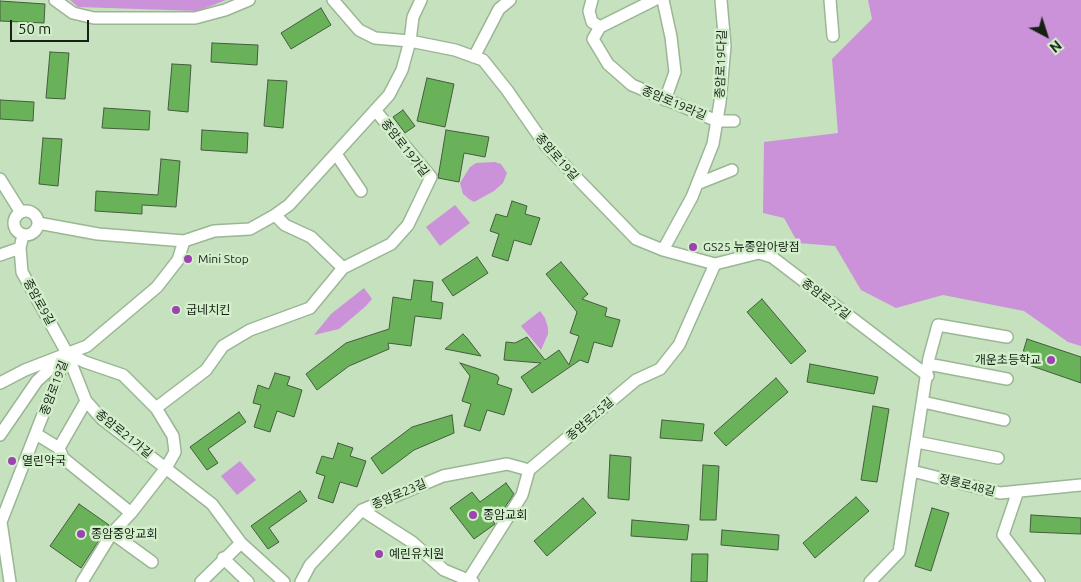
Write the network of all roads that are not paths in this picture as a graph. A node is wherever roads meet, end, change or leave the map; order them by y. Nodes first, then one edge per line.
1 (55, 0) edge
2 (249, 0) edge
3 (333, 0) edge
4 (421, 0) edge
5 (510, 0) edge
6 (592, 0) edge
7 (654, 0) edge
8 (663, 0) edge
9 (721, 0) edge
10 (830, 0) edge
11 (600, 27) junction
12 (833, 36) dead end
13 (410, 40) junction
14 (474, 57) junction
15 (665, 100) junction
16 (375, 110) junction
17 (717, 121) junction
18 (734, 121) dead end
19 (336, 154) junction
20 (732, 170) dead end
21 (0, 179) edge
22 (697, 184) junction
23 (362, 191) dead end
24 (20, 211) junction
25 (276, 216) junction
26 (38, 223) junction
27 (23, 235) junction
28 (184, 241) junction
29 (20, 248) junction
30 (662, 250) junction
31 (0, 255) edge
32 (715, 264) junction
33 (343, 268) junction
34 (1007, 337) dead end
35 (67, 353) junction
36 (928, 370) junction
37 (1007, 380) dead end
38 (0, 382) edge
39 (86, 402) junction
40 (923, 402) junction
41 (156, 408) junction
42 (1004, 420) dead end
43 (1, 429) edge
44 (36, 434) junction
45 (917, 442) junction
46 (59, 448) junction
47 (998, 458) dead end
48 (166, 468) junction
49 (529, 470) junction
50 (912, 471) junction
51 (1081, 485) edge
52 (1018, 491) junction
53 (362, 510) junction
54 (131, 513) junction
55 (112, 533) junction
56 (241, 543) junction
57 (224, 558) junction
58 (152, 562) dead end
59 (469, 581) edge
60 (10, 582) edge
61 (82, 582) edge
62 (201, 582) edge
63 (248, 582) edge
64 (284, 582) edge
65 (301, 582) edge
66 (870, 582) edge
67 (1039, 582) edge

1 - 2 street
3 - 13 street, 종암로19길
4 - 13 street
5 - 14 street
6 - 11 street
7 - 11 street
8 - 15 street
9 - 17 street, 종암로19다길
10 - 12 street
11 - 15 street, 종암로19라길
13 - 14 street, 종암로19길
13 - 16 street
14 - 30 street, 종암로19길
15 - 17 street, 종암로19라길
16 - 19 street
16 - 33 street, 종암로19가길
17 - 18 street, 종암로19라길
17 - 22 street, 종암로19다길
19 - 23 street
19 - 25 street
20 - 22 street
21 - 24 street
22 - 30 street, 종암로19다길
24 - 26 street
24 - 27 street
25 - 28 street
25 - 33 street
26 - 27 street
26 - 28 street
27 - 29 street, 종암로9길
28 - 35 street, 종암로19길
29 - 31 street
29 - 35 street, 종암로9길
30 - 32 street, 종암로19길
32 - 36 street, 종암로27길
32 - 49 street, 종암로25길
33 - 41 street, 종암로19가길
34 - 36 street
35 - 38 street
35 - 39 street, 종암로9길
35 - 41 street, 종암로21가길
35 - 43 street
35 - 44 street, 종암로19길
36 - 37 street, 종암로27길
36 - 40 street
39 - 46 street, 종암로21가길
39 - 48 street, 종암로21가길
40 - 42 street
40 - 45 street
41 - 48 street, 종암로21가길
44 - 46 street
44 - 60 street, 종암로19길
45 - 47 street
45 - 50 street
46 - 54 street
48 - 54 street, 종암로21가길
48 - 56 street
49 - 53 street, 종암로23길
49 - 59 street
50 - 52 street, 정릉로48길
50 - 66 street
51 - 52 street, 정릉로48길
52 - 67 street
53 - 59 street
53 - 65 street, 종암로23길
54 - 55 street, 종암로21가길
55 - 58 street
55 - 61 street, 종암로21가길
56 - 57 street
56 - 64 street
57 - 62 street
57 - 63 street

